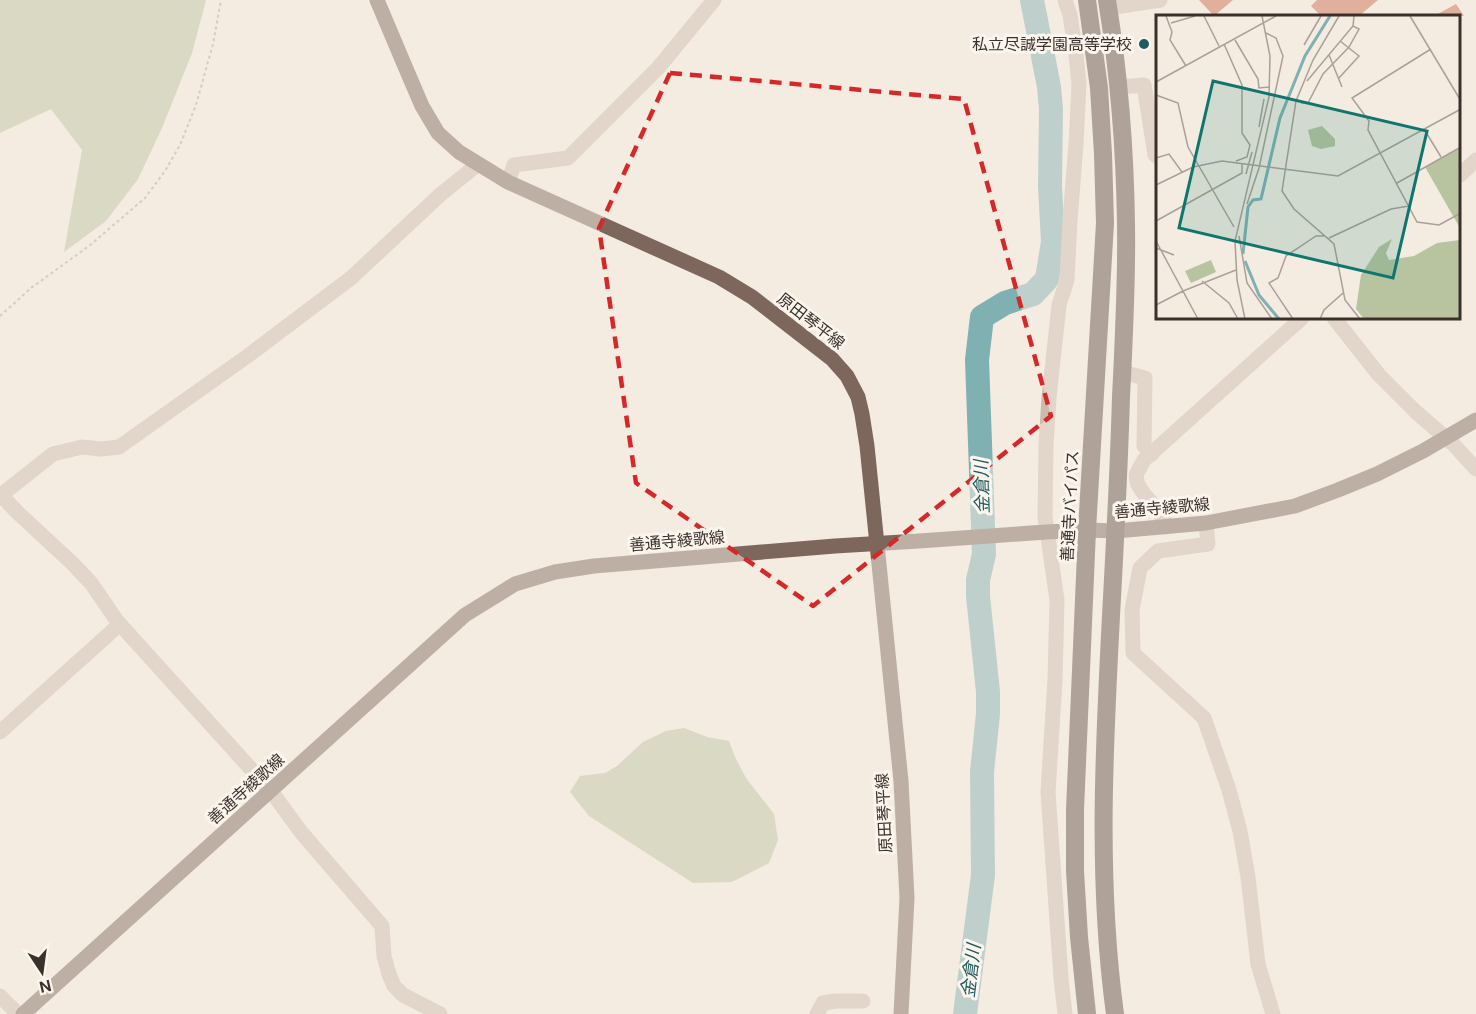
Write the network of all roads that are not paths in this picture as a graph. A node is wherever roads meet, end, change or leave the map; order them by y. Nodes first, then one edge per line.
1 (377, 0) edge
2 (714, 0) edge
3 (1065, 0) edge
4 (1087, 0) edge
5 (1160, 0) edge
6 (1108, 4) edge
7 (1119, 87) junction
8 (1156, 156) edge
9 (1476, 160) edge
10 (477, 165) junction
11 (1461, 174) edge
12 (508, 182) junction
13 (1300, 320) edge
14 (1336, 320) edge
15 (1122, 372) junction
16 (1476, 420) edge
17 (1446, 439) junction
18 (1152, 454) junction
19 (1476, 469) edge
20 (1, 495) edge
21 (1206, 523) junction
22 (1166, 527) junction
23 (1087, 530) junction
24 (1116, 531) junction
25 (1040, 532) junction
26 (877, 544) junction
27 (120, 624) junction
28 (0, 732) edge
29 (271, 791) junction
30 (0, 996) edge
31 (862, 1001) dead end
32 (18, 1014) edge
33 (23, 1014) edge
34 (440, 1014) edge
35 (817, 1014) edge
36 (901, 1014) edge
37 (1065, 1014) edge
38 (1087, 1014) edge
39 (1115, 1014) edge
40 (1272, 1014) edge

1 - 10 main road, 原田琴平線
2 - 12 street
3 - 25 street
4 - 23 highway, 善通寺バイパス
5 - 6 street
6 - 7 highway
7 - 8 street
7 - 15 highway
9 - 11 street
10 - 12 main road, 原田琴平線
10 - 20 street
12 - 26 main road, 原田琴平線
13 - 18 street
14 - 17 street
15 - 18 street
15 - 24 highway
16 - 17 main road, 善通寺綾歌線
17 - 19 street
17 - 21 main road, 善通寺綾歌線
18 - 22 street
20 - 27 street
21 - 22 main road, 善通寺綾歌線
21 - 40 street
22 - 24 main road, 善通寺綾歌線
23 - 24 main road, 善通寺綾歌線
23 - 25 main road, 善通寺綾歌線
23 - 38 highway, 善通寺バイパス
24 - 39 highway
25 - 26 main road, 善通寺綾歌線
25 - 37 street
26 - 29 main road, 善通寺綾歌線
26 - 36 main road, 原田琴平線
27 - 28 street
27 - 29 street
29 - 33 main road, 善通寺綾歌線
29 - 34 street
30 - 32 street
31 - 35 street

